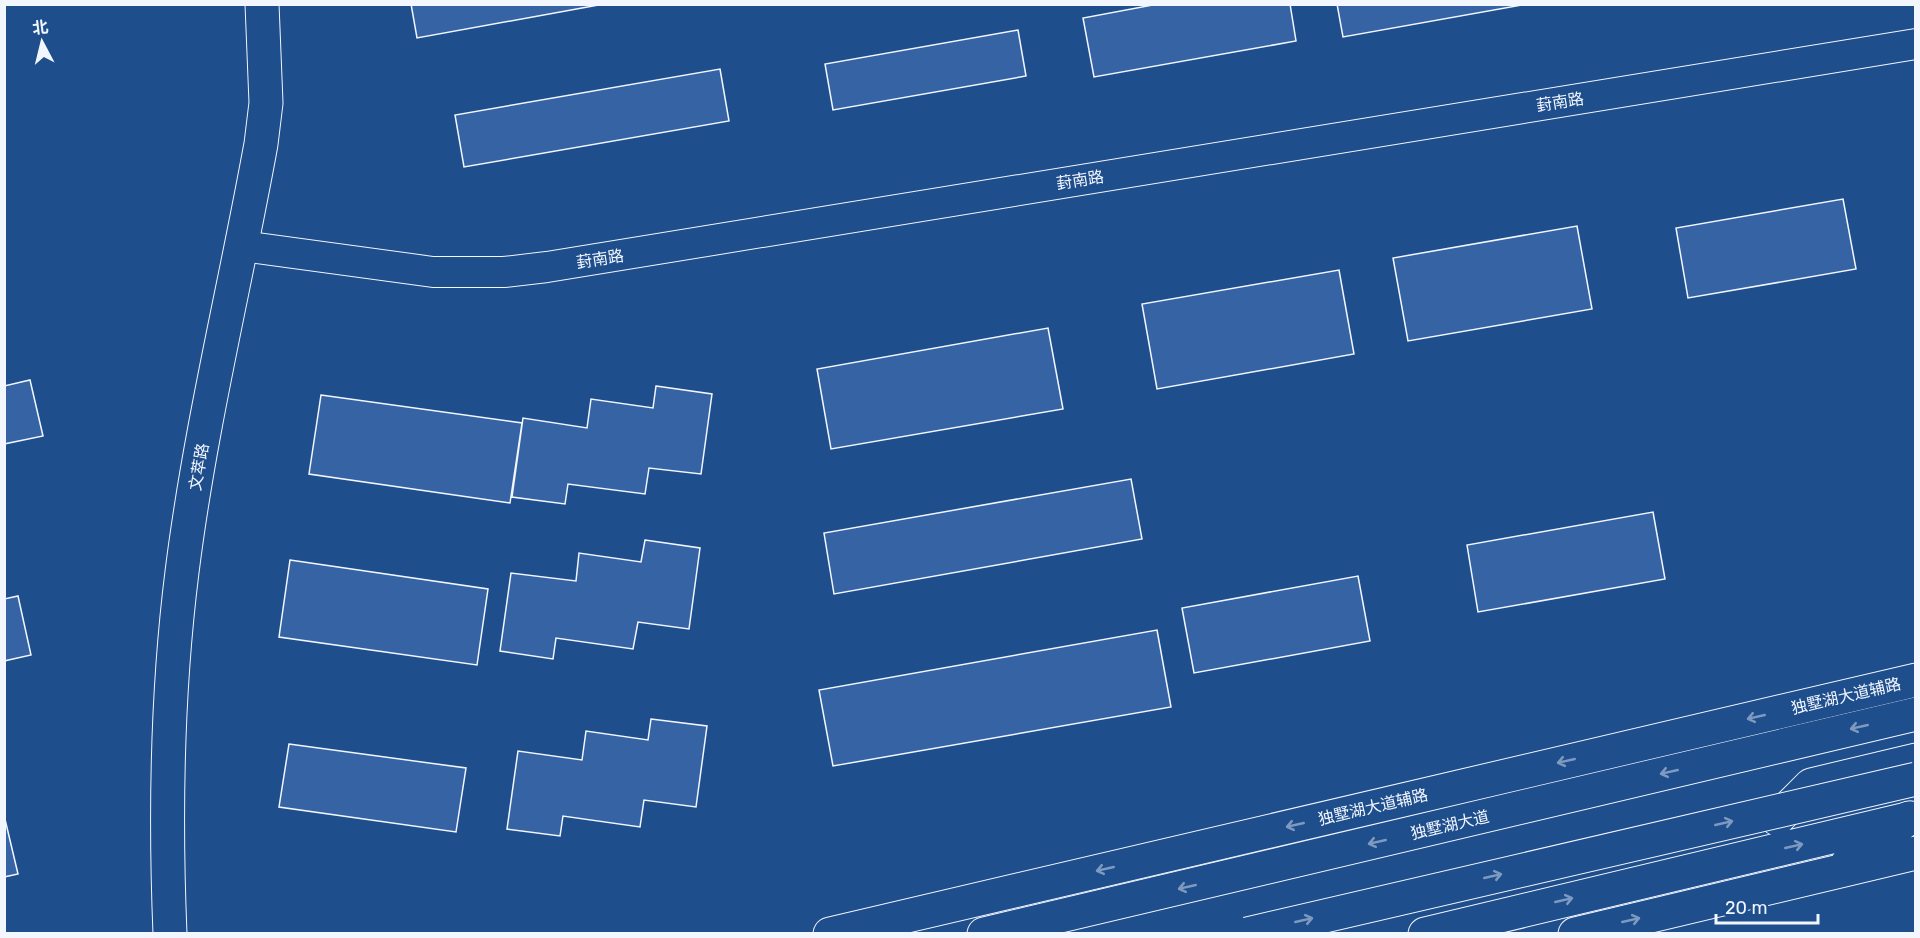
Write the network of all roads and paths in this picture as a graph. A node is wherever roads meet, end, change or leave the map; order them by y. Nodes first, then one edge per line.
1 (262, 4) edge
2 (1916, 44) edge
3 (242, 246) junction
4 (1916, 680) edge
5 (1916, 714) edge
6 (1916, 760) edge
7 (1916, 779) edge
8 (1912, 818) edge
9 (1916, 853) edge
10 (1738, 859) junction
11 (1836, 872) junction
12 (170, 933) edge
13 (830, 933) edge
14 (984, 933) edge
15 (1246, 933) edge
16 (1425, 933) edge
17 (1575, 933) edge

1 - 3 main road, 文萃路
2 - 3 street, 葑南路
3 - 12 main road, 文萃路
4 -> 13 main road, 独墅湖大道辅路
5 -> 14 main road, 独墅湖大道
6 - 10 main road
15 -> 7 main road, bridge
10 -> 8 main road
8 - 11 main road
9 - 11 main road
16 -> 10 main road
17 -> 11 main road

